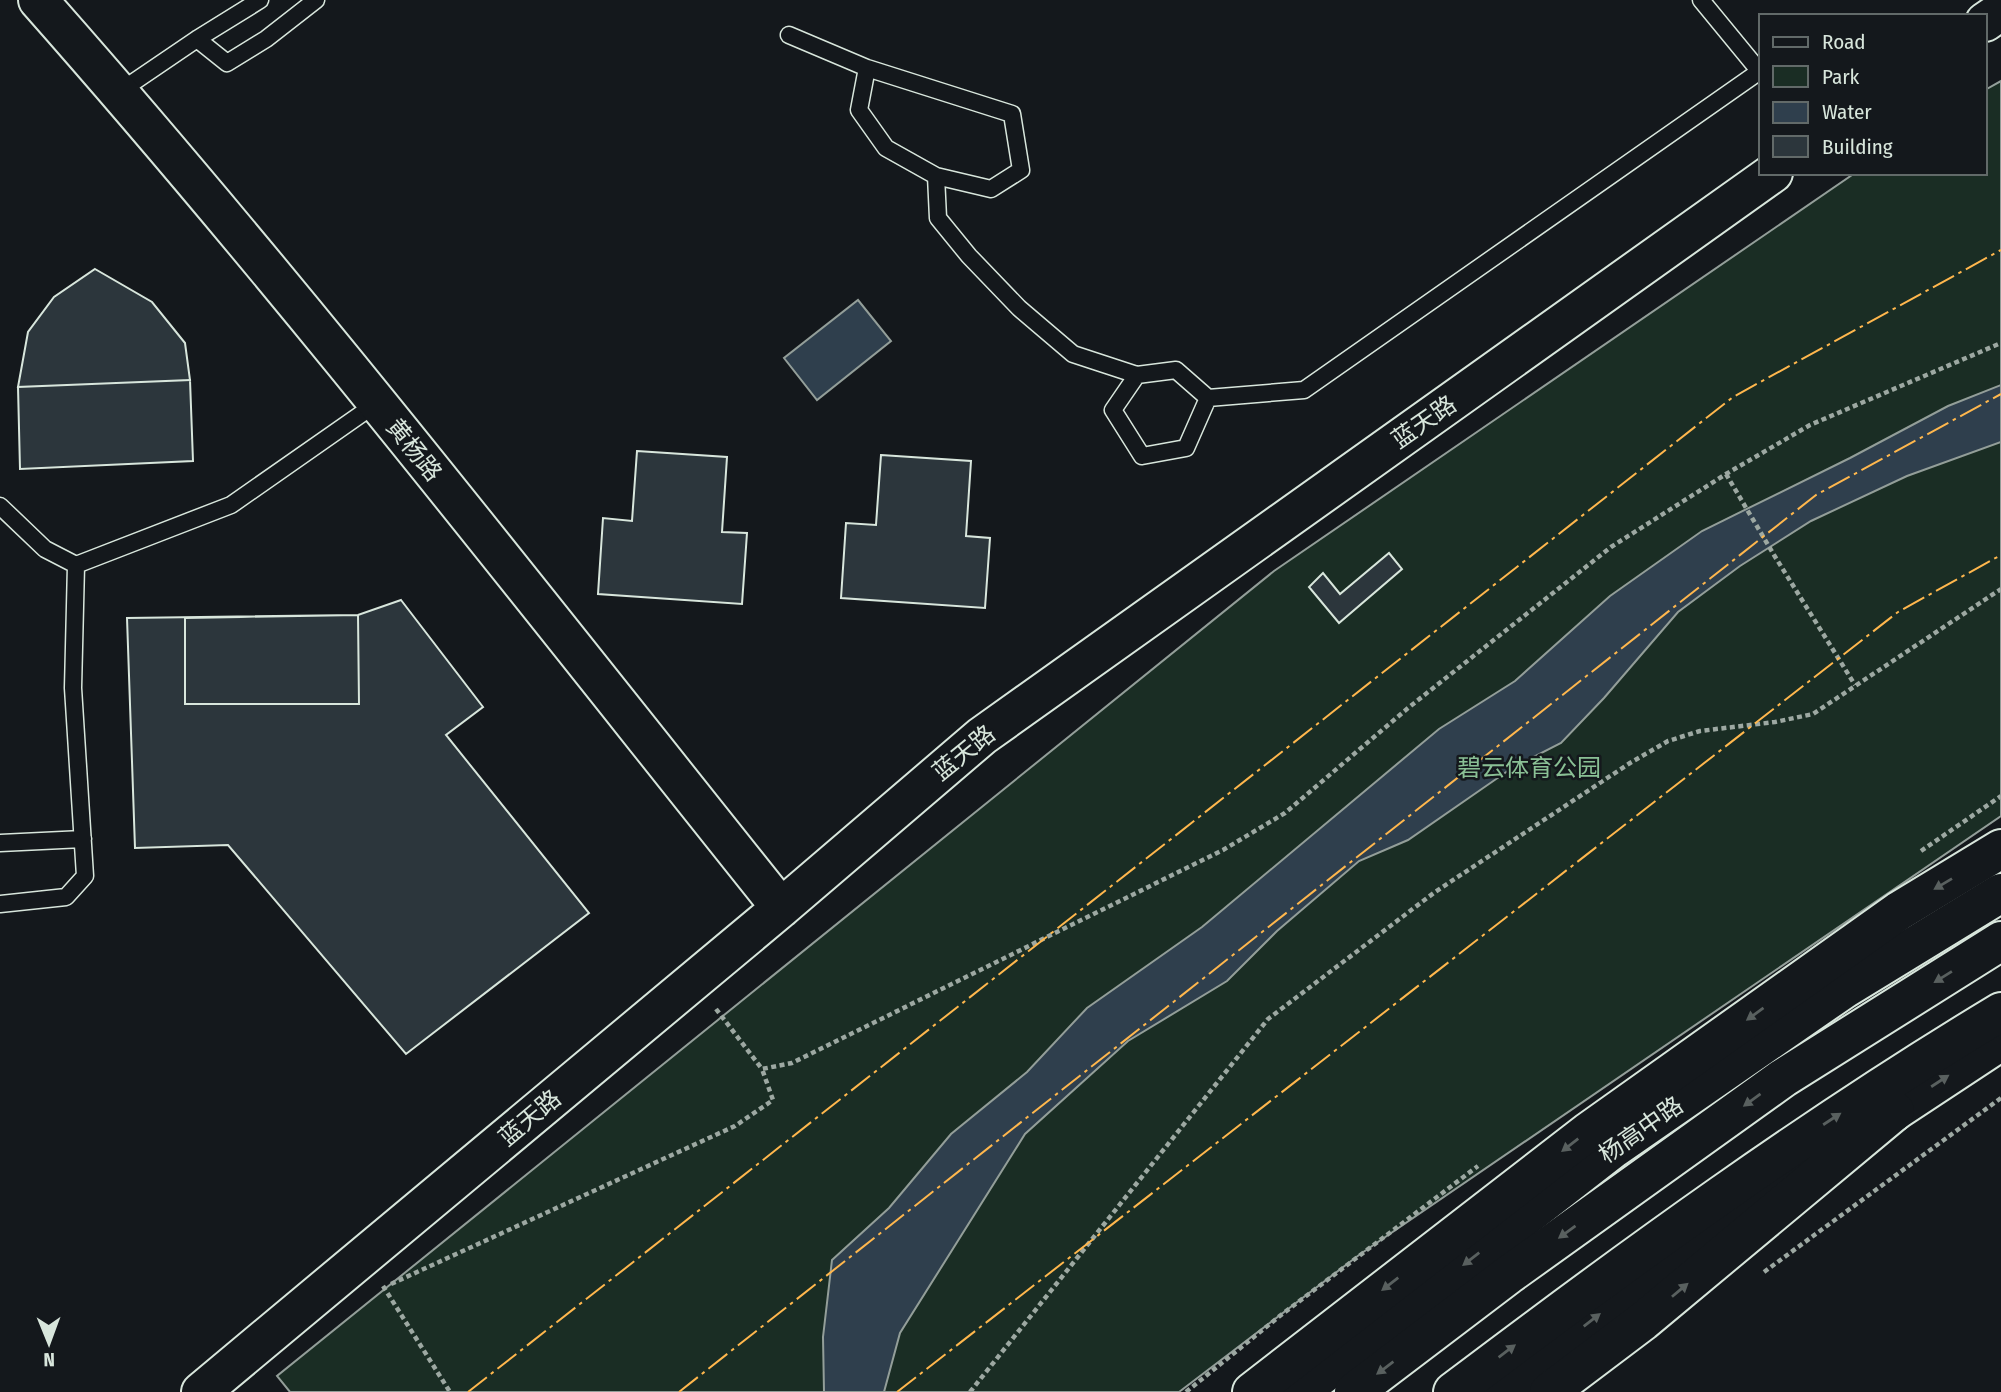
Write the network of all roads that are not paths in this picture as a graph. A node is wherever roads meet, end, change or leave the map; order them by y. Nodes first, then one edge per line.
1 (38, 0) edge
2 (260, 0) edge
3 (316, 0) edge
4 (1701, 0) edge
5 (789, 35) dead end
6 (197, 39) junction
7 (867, 68) junction
8 (1759, 71) edge
9 (1759, 73) edge
10 (119, 92) junction
11 (1770, 175) edge
12 (936, 176) junction
13 (1137, 375) junction
14 (1208, 398) junction
15 (377, 403) junction
16 (0, 506) edge
17 (76, 565) junction
18 (83, 839) junction
19 (0, 843) edge
20 (2001, 849) edge
21 (2001, 893) edge
22 (0, 904) edge
23 (781, 908) junction
24 (2001, 941) edge
25 (2001, 1012) edge
26 (2001, 1041) edge
27 (1895, 1111) junction
28 (201, 1392) edge
29 (1252, 1392) edge
30 (1300, 1392) edge
31 (1354, 1392) edge
32 (1453, 1392) edge
33 (1499, 1392) edge
34 (1549, 1392) edge

1 - 10 main road, 黄杨路
2 - 6 lane
3 - 6 lane
4 - 8 lane
5 - 7 lane
6 - 10 lane
7 - 12 lane
7 - 12 lane
9 - 14 lane
10 - 15 main road, 黄杨路
11 - 23 main road, 蓝天路
12 - 13 lane
13 - 14 lane
13 - 14 lane
15 - 17 lane
15 - 23 main road, 黄杨路
16 - 17 lane
17 - 18 lane
18 - 19 lane
18 - 22 lane
20 -> 29 main road
21 -> 30 main road, 杨高中路
23 - 28 main road, 蓝天路
24 -> 31 main road, 杨高中路
32 -> 25 main road
27 -> 26 main road
33 -> 27 main road
34 -> 27 main road

